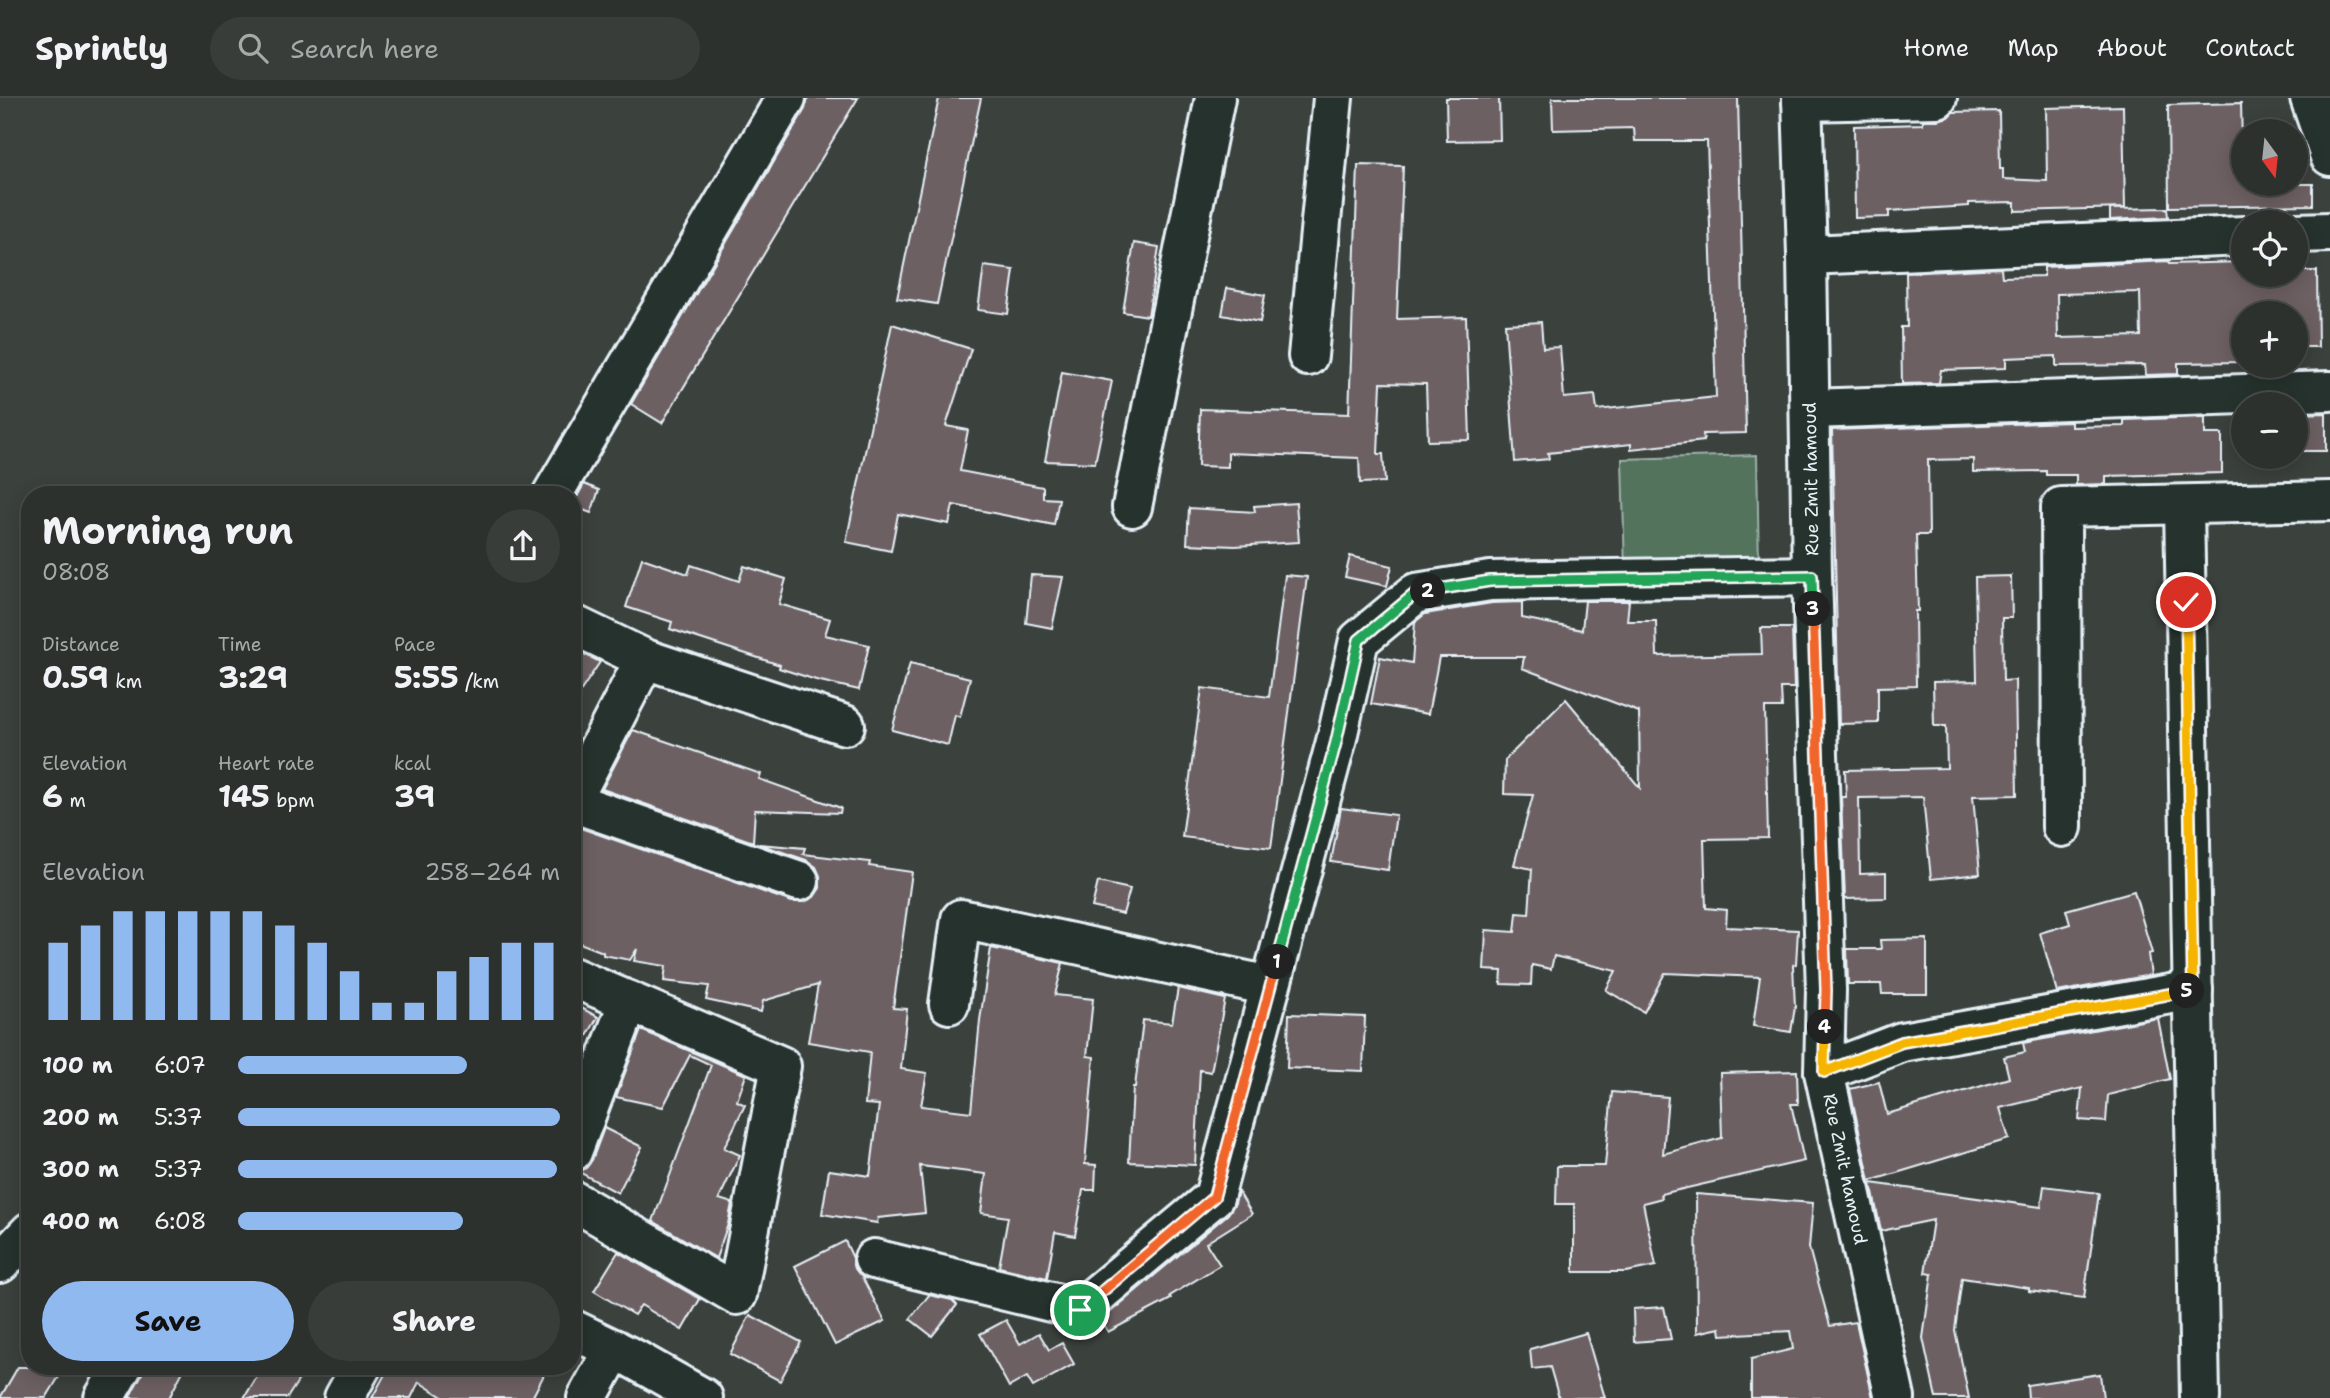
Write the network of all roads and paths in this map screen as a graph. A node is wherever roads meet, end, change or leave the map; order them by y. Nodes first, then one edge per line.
1 (786, 98) edge
2 (1215, 98) edge
3 (1332, 98) edge
4 (1937, 98) edge
5 (2310, 98) edge
6 (1802, 99) edge
7 (2330, 156) edge
8 (2330, 232) edge
9 (2308, 233) edge
10 (2231, 237) edge
11 (1807, 255) junction
12 (1308, 356) dead end
13 (2330, 391) edge
14 (1810, 410) junction
15 (557, 486) edge
16 (2330, 501) edge
17 (2185, 505) junction
18 (1132, 507) dead end
19 (1812, 576) junction
20 (581, 628) edge
21 (645, 659) junction
22 (845, 725) dead end
23 (581, 783) edge
24 (581, 804) edge
25 (2062, 827) dead end
26 (799, 881) dead end
27 (581, 981) edge
28 (1270, 986) junction
29 (2193, 990) junction
30 (629, 1002) junction
31 (949, 1004) dead end
32 (1824, 1072) junction
33 (581, 1128) edge
34 (581, 1205) edge
35 (21, 1241) edge
36 (874, 1259) dead end
37 (0, 1263) edge
38 (581, 1333) edge
39 (614, 1349) junction
40 (117, 1375) edge
41 (357, 1375) edge
42 (104, 1398) edge
43 (344, 1398) edge
44 (587, 1398) edge
45 (703, 1398) edge
46 (1895, 1398) edge
47 (2200, 1398) edge

1 - 15 street
2 - 18 street
3 - 12 street
4 - 6 street
5 - 7 street
6 - 11 street, Rue Zmit hamoud
8 - 9 street
10 - 11 street
11 - 14 street, Rue Zmit hamoud
13 - 14 street
14 - 19 street, Rue Zmit hamoud
16 - 17 street
17 - 25 street
17 - 29 street
19 - 28 street
19 - 32 street, Rue Zmit hamoud
20 - 21 street
21 - 22 street
21 - 23 street
24 - 26 street
27 - 30 street
28 - 31 street
28 - 36 street
29 - 32 street
29 - 47 street
30 - 33 street
30 - 34 street
32 - 46 street, Rue Zmit hamoud
35 - 37 street
38 - 39 street
39 - 44 street
39 - 45 street
40 - 42 street
41 - 43 street

